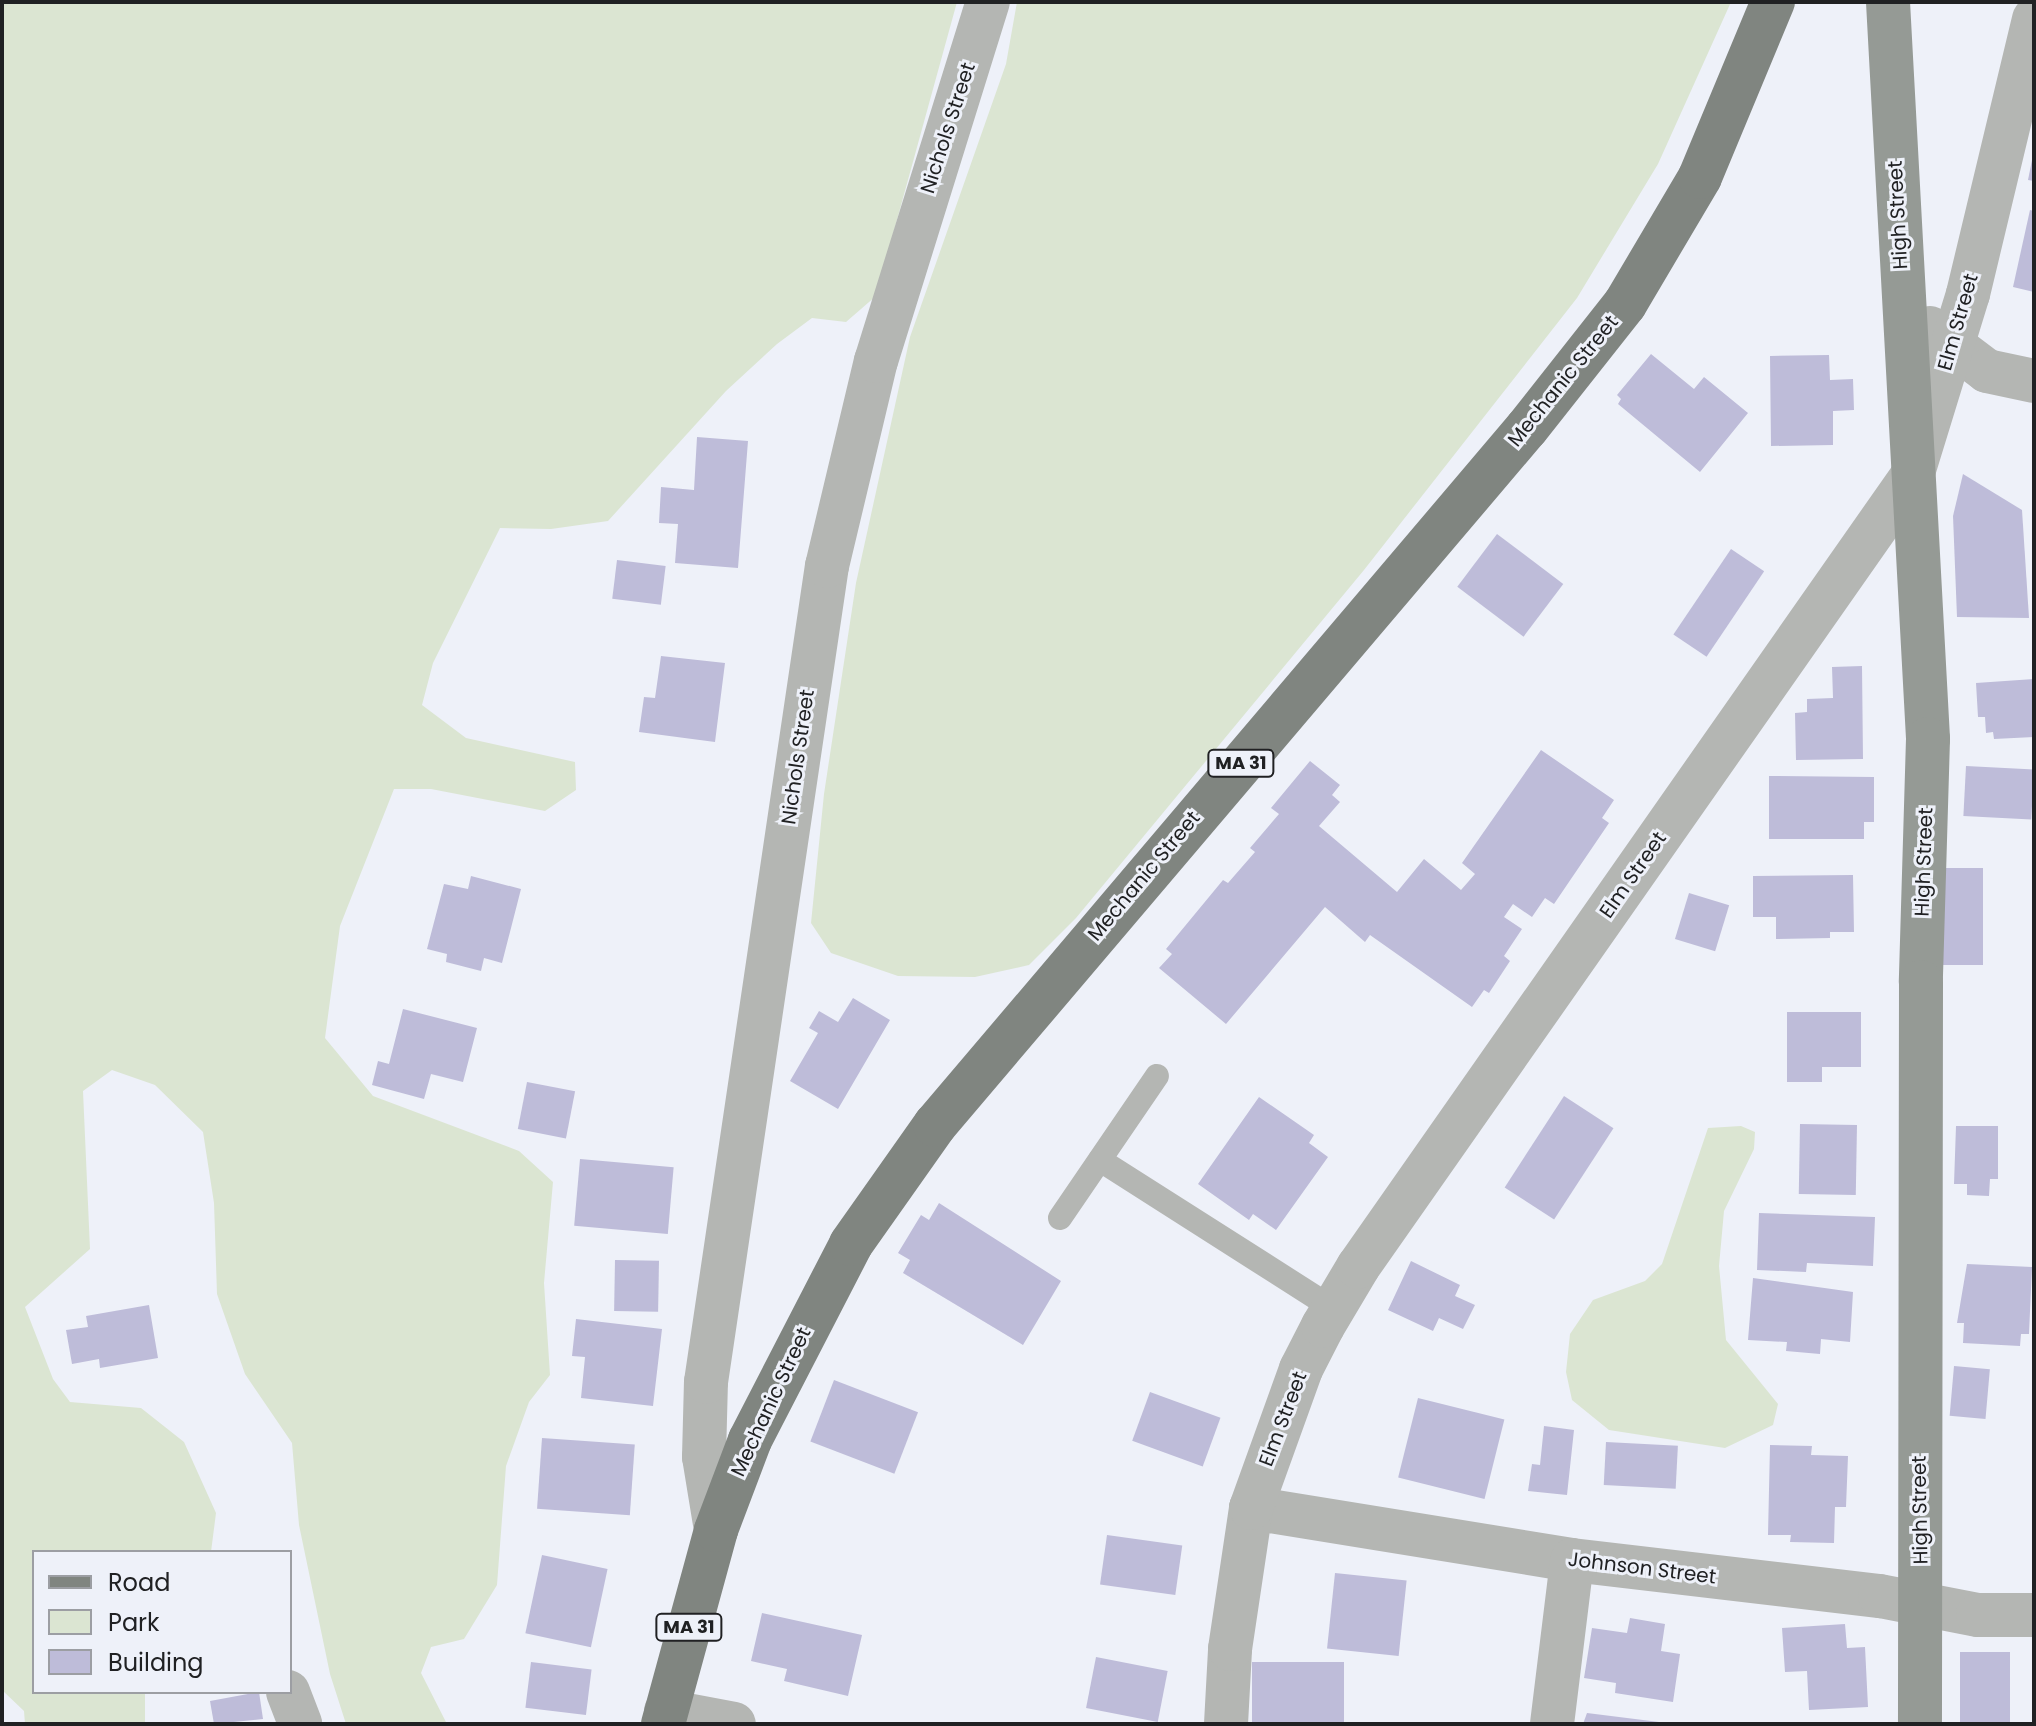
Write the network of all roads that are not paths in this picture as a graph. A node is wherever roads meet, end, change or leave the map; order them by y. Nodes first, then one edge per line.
1 (988, 2) edge
2 (1773, 2) edge
3 (1888, 2) edge
4 (2034, 19) edge
5 (1901, 283) junction
6 (1952, 348) junction
7 (2022, 378) edge
8 (1912, 476) junction
9 (1157, 1076) dead end
10 (1100, 1160) junction
11 (1060, 1218) dead end
12 (1334, 1309) junction
13 (1251, 1508) junction
14 (716, 1530) junction
15 (1572, 1560) junction
16 (1923, 1605) junction
17 (2034, 1615) edge
18 (289, 1694) edge
19 (664, 1717) edge
20 (300, 1724) edge
21 (734, 1724) edge
22 (1226, 1724) edge
23 (1552, 1724) edge
24 (1920, 1724) edge

1 - 14 street, Nichols Street
2 - 14 main road, Mechanic Street / MA 31
3 - 5 main road, High Street
4 - 6 street, Elm Street
5 - 6 street
5 - 8 main road, High Street
6 - 7 street
6 - 8 street, Elm Street
7 - 8 street
8 - 12 street, Elm Street
8 - 16 main road, High Street
9 - 10 lane
10 - 11 lane
10 - 12 lane
12 - 13 street, Elm Street
13 - 15 street, Johnson Street
13 - 22 street, Elm Street
14 - 19 main road, Mechanic Street / MA 31
15 - 16 street, Johnson Street
15 - 23 street
16 - 17 street, Johnson Street
16 - 24 main road, High Street
18 - 20 street
19 - 21 street

